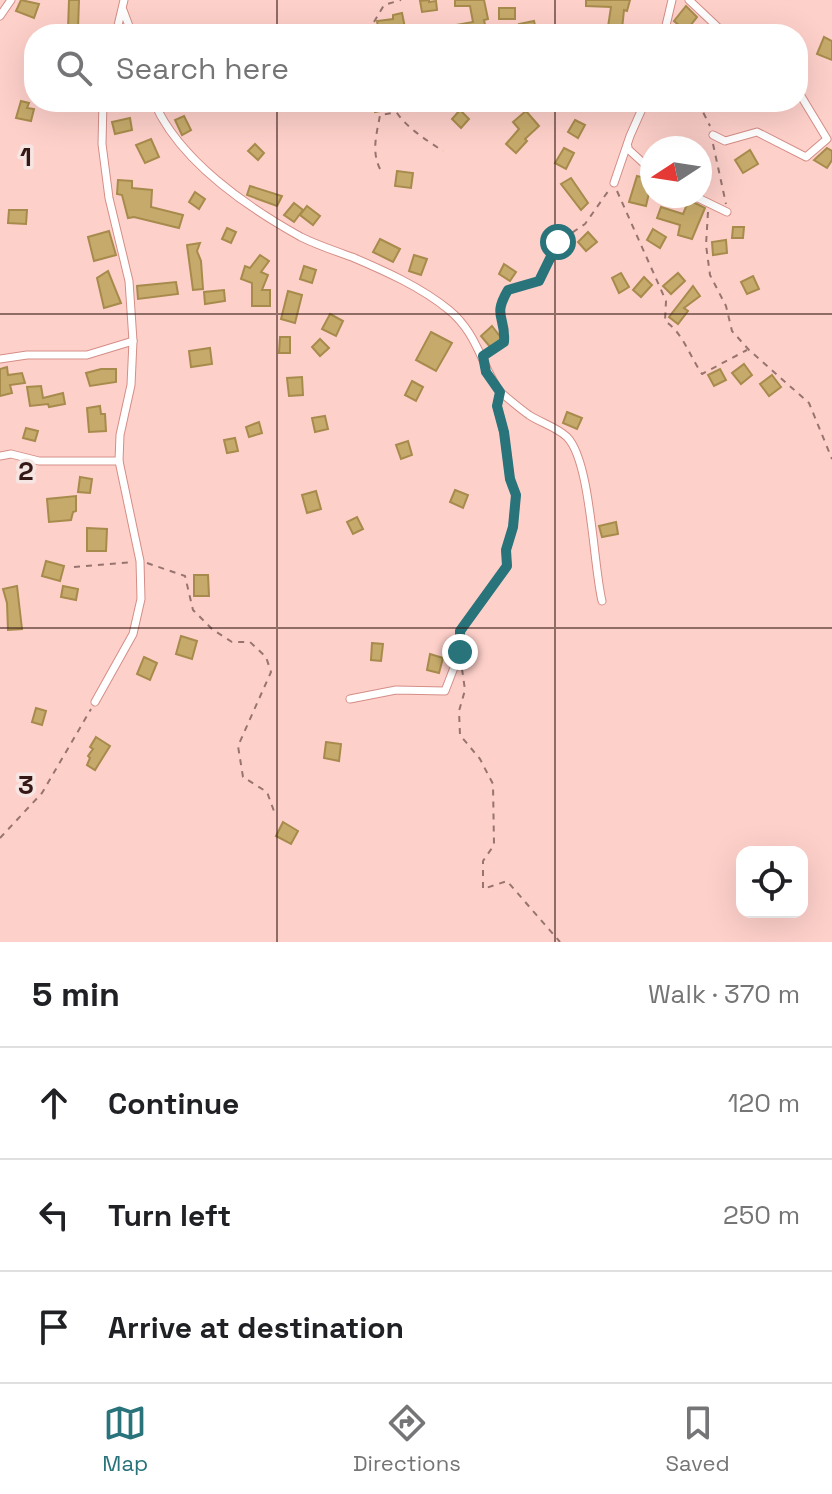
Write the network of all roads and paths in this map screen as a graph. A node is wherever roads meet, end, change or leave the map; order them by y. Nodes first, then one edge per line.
1 (11, 0) edge
2 (401, 0) edge
3 (672, 0) edge
4 (689, 0) edge
5 (123, 4) edge
6 (0, 16) edge
7 (118, 24) edge
8 (129, 24) edge
9 (374, 24) edge
10 (666, 24) edge
11 (714, 24) edge
12 (808, 108) edge
13 (103, 112) edge
14 (161, 112) edge
15 (641, 112) edge
16 (703, 112) edge
17 (394, 113) joint
18 (713, 135) junction
19 (630, 136) junction
20 (443, 151) dead end
21 (640, 160) edge
22 (380, 169) dead end
23 (614, 183) junction
24 (712, 206) edge
25 (707, 208) edge
26 (727, 212) joint
27 (133, 341) junction
28 (749, 350) junction
29 (483, 356) junction
30 (0, 359) edge
31 (500, 392) junction
32 (0, 456) edge
33 (832, 459) edge
34 (119, 461) junction
35 (140, 561) junction
36 (74, 567) dead end
37 (602, 601) dead end
38 (460, 652) junction
39 (350, 699) dead end
40 (95, 702) joint
41 (275, 814) dead end
42 (0, 838) edge
43 (560, 942) edge

1 - 6 street
2 - 9 path
3 - 10 street
4 - 11 street
5 - 7 street
5 - 8 street
12 - 18 street
13 - 27 street
14 - 29 street
15 - 19 street
16 - 18 path
17 - 20 path
17 - 22 path
18 - 26 path
19 - 21 street
19 - 23 street
23 - 28 path
23 - 29 path
24 - 26 street
25 - 28 path
27 - 30 street
27 - 34 street
28 - 33 path
29 - 31 street
31 - 37 street
31 - 38 street
32 - 34 street
34 - 35 street
35 - 36 path
35 - 40 street
35 - 41 path
38 - 39 street
38 - 43 path
40 - 42 path

